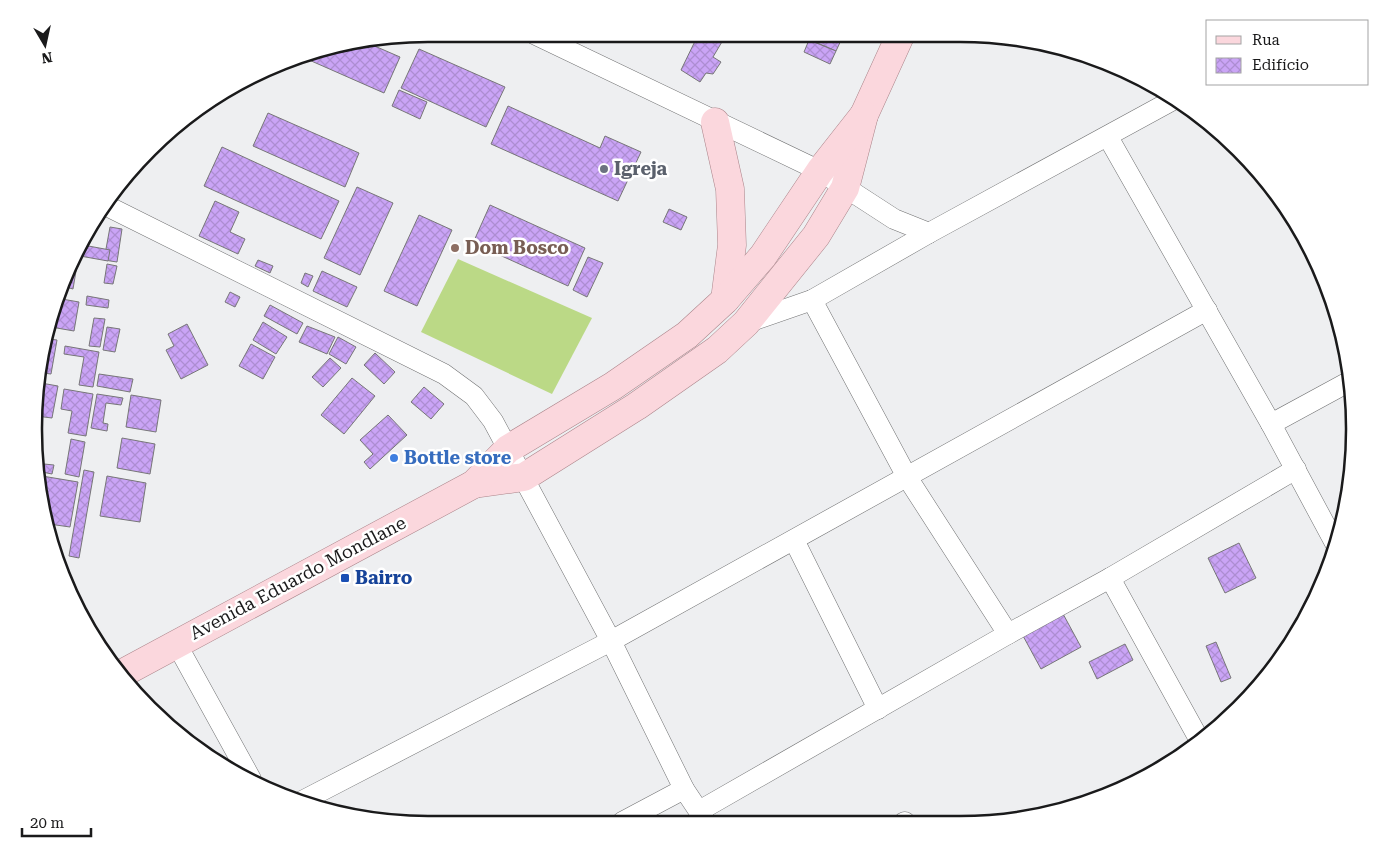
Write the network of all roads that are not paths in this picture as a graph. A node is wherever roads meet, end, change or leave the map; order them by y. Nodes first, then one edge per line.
1 (551, 42) edge
2 (897, 42) edge
3 (1167, 103) edge
4 (864, 115) junction
5 (715, 122) junction
6 (1108, 136) junction
7 (820, 171) junction
8 (845, 188) junction
9 (112, 209) edge
10 (929, 233) junction
11 (725, 300) junction
12 (812, 300) junction
13 (1207, 310) junction
14 (746, 324) junction
15 (1344, 385) edge
16 (1271, 424) junction
17 (508, 449) junction
18 (1296, 469) junction
19 (907, 476) junction
20 (524, 477) junction
21 (474, 484) junction
22 (1331, 536) edge
23 (794, 540) junction
24 (1110, 578) junction
25 (1008, 634) junction
26 (611, 641) junction
27 (176, 643) junction
28 (127, 671) edge
29 (878, 709) junction
30 (1197, 735) edge
31 (246, 769) edge
32 (684, 789) junction
33 (310, 797) edge
34 (633, 816) edge
35 (702, 816) edge
36 (705, 816) edge

1 - 5 street
2 - 4 main road, Avenida Eduardo Mondlane
3 - 6 street
4 - 7 main road, Avenida Eduardo Mondlane
4 - 8 main road, Avenida Eduardo Mondlane
5 - 7 street
5 - 11 main road
6 - 10 street
6 - 13 street
7 - 8 street
7 - 11 main road, Avenida Eduardo Mondlane
8 - 10 street
8 - 14 main road, Avenida Eduardo Mondlane
9 - 17 street
10 - 12 street
11 - 17 main road, Avenida Eduardo Mondlane
12 - 14 street
12 - 19 street
13 - 16 street
13 - 19 street
14 - 20 main road, Avenida Eduardo Mondlane
15 - 16 street
16 - 18 street
17 - 20 street
17 - 21 main road, Avenida Eduardo Mondlane
18 - 22 street
18 - 24 street
19 - 23 street
19 - 25 street
20 - 21 main road, Avenida Eduardo Mondlane
20 - 26 street
21 - 27 main road, Avenida Eduardo Mondlane
23 - 26 street
23 - 29 street
24 - 25 street
24 - 30 street
25 - 29 street
26 - 32 street
26 - 33 street
27 - 28 main road, Avenida Eduardo Mondlane
27 - 31 street
29 - 36 street
32 - 34 street
32 - 35 street

